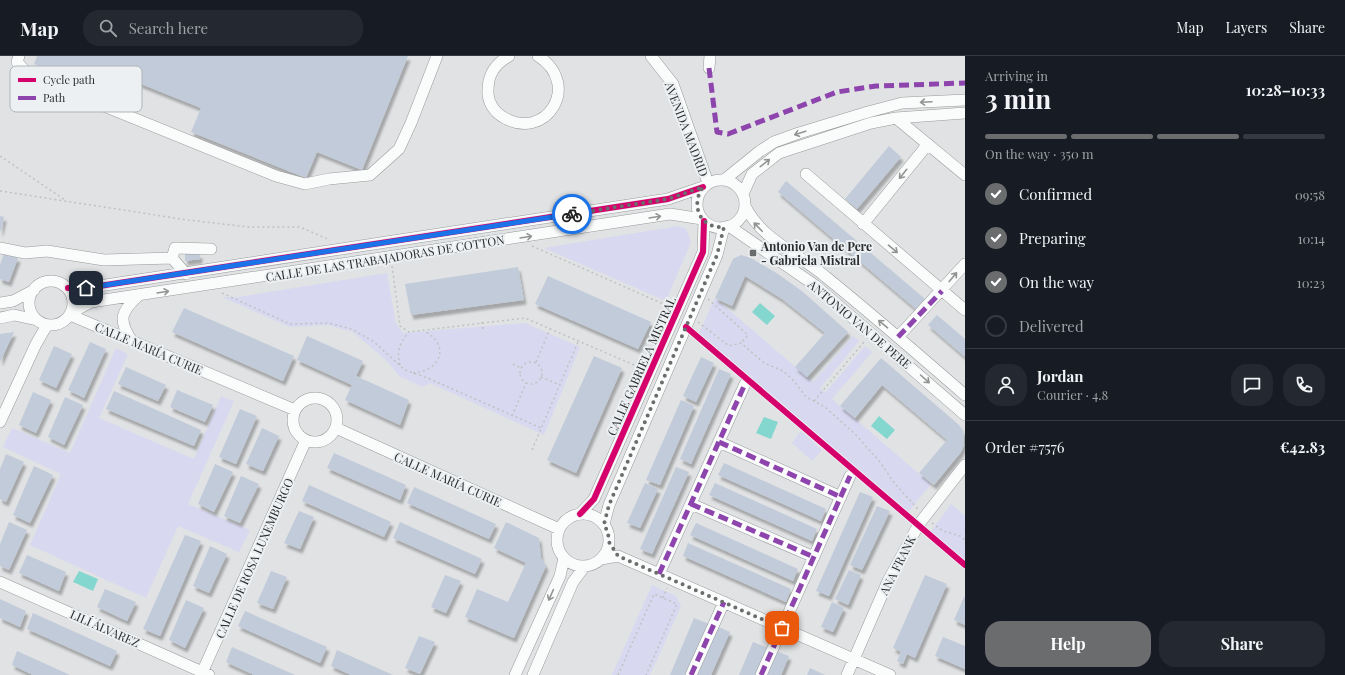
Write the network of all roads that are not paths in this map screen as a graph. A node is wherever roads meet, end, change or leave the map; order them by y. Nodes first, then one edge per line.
1 (19, 56) edge
2 (437, 56) edge
3 (509, 56) edge
4 (538, 56) edge
5 (651, 56) edge
6 (710, 56) edge
7 (21, 66) edge
8 (709, 68) dead end
9 (965, 100) edge
10 (119, 112) edge
11 (965, 113) edge
12 (896, 118) junction
13 (928, 144) junction
14 (806, 174) dead end
15 (965, 175) edge
16 (724, 180) junction
17 (706, 185) junction
18 (743, 194) junction
19 (744, 206) junction
20 (703, 220) junction
21 (863, 224) junction
22 (727, 227) junction
23 (0, 248) edge
24 (212, 249) dead end
25 (172, 258) junction
26 (965, 264) edge
27 (186, 274) junction
28 (68, 288) junction
29 (34, 290) junction
30 (942, 291) junction
31 (138, 296) junction
32 (0, 303) edge
33 (965, 310) edge
34 (70, 314) junction
35 (0, 318) edge
36 (42, 322) junction
37 (898, 337) junction
38 (131, 340) junction
39 (745, 384) dead end
40 (965, 395) edge
41 (295, 410) junction
42 (965, 415) edge
43 (0, 422) edge
44 (336, 428) junction
45 (306, 440) junction
46 (720, 442) junction
47 (965, 465) edge
48 (850, 476) dead end
49 (841, 496) junction
50 (691, 504) junction
51 (580, 514) junction
52 (604, 524) junction
53 (559, 529) junction
54 (609, 542) junction
55 (618, 556) junction
56 (814, 557) junction
57 (564, 558) junction
58 (601, 559) junction
59 (585, 566) junction
60 (659, 574) junction
61 (0, 582) edge
62 (724, 602) junction
63 (782, 628) junction
64 (854, 659) junction
65 (204, 674) edge
66 (515, 675) edge
67 (533, 675) edge
68 (691, 675) edge
69 (761, 675) edge
70 (847, 675) edge
71 (890, 675) edge

1 - 7 street
2 - 10 street
3 - 4 street
5 - 17 street, AVENIDA MADRID
6 - 8 street
9 -> 16 street
11 - 12 street
12 - 13 street
18 -> 12 street
13 - 15 street
13 -> 21 street
14 - 21 street
16 - 17 street
16 - 18 street
17 - 20 street
17 - 27 street, CALLE DE LAS TRABAJADORAS DE COTTON
18 - 19 street
19 - 22 street
37 -> 19 street, ANTONIO VAN DE PERE
20 - 22 street
31 -> 20 street, CALLE DE LAS TRABAJADORAS DE COTTON
20 - 51 street, CALLE GABRIELA MISTRAL
21 -> 30 street
22 -> 42 street, ANTONIO VAN DE PERE
22 - 52 street, CALLE GABRIELA MISTRAL
23 - 25 street
24 - 25 street
25 - 27 street
30 -> 26 street
27 - 28 street, CALLE DE LAS TRABAJADORAS DE COTTON
28 - 29 street
28 - 34 street
29 - 32 street
29 - 36 street
30 - 33 street
30 - 37 street
31 - 34 street, CALLE DE LAS TRABAJADORAS DE COTTON
31 - 38 street
34 - 36 street
34 - 38 street, CALLE MARÍA CURIE
35 - 36 street
36 - 43 street
37 - 40 street, ANTONIO VAN DE PERE
38 - 41 street, CALLE MARÍA CURIE
39 - 46 street
41 - 44 street
41 - 45 street
44 - 45 street
44 - 53 street, CALLE MARÍA CURIE
45 - 65 street, CALLE DE ROSA LUXEMBURGO
46 - 49 street
46 - 50 street
47 - 64 street, ANA FRANK
48 - 49 street
49 - 56 street
50 - 56 street
50 - 60 street
51 - 52 street
51 - 53 street
52 - 54 street
53 - 57 street
54 - 55 street
54 - 58 street
55 - 58 street
55 - 60 street
56 - 63 street
57 - 59 street
57 -> 66 street
58 - 59 street
59 - 67 street
60 - 62 street
61 - 65 street, LILÍ ÁLVAREZ
62 - 63 street
62 - 68 street
63 - 64 street
63 - 69 street
64 - 70 street, ANA FRANK
64 - 71 street

